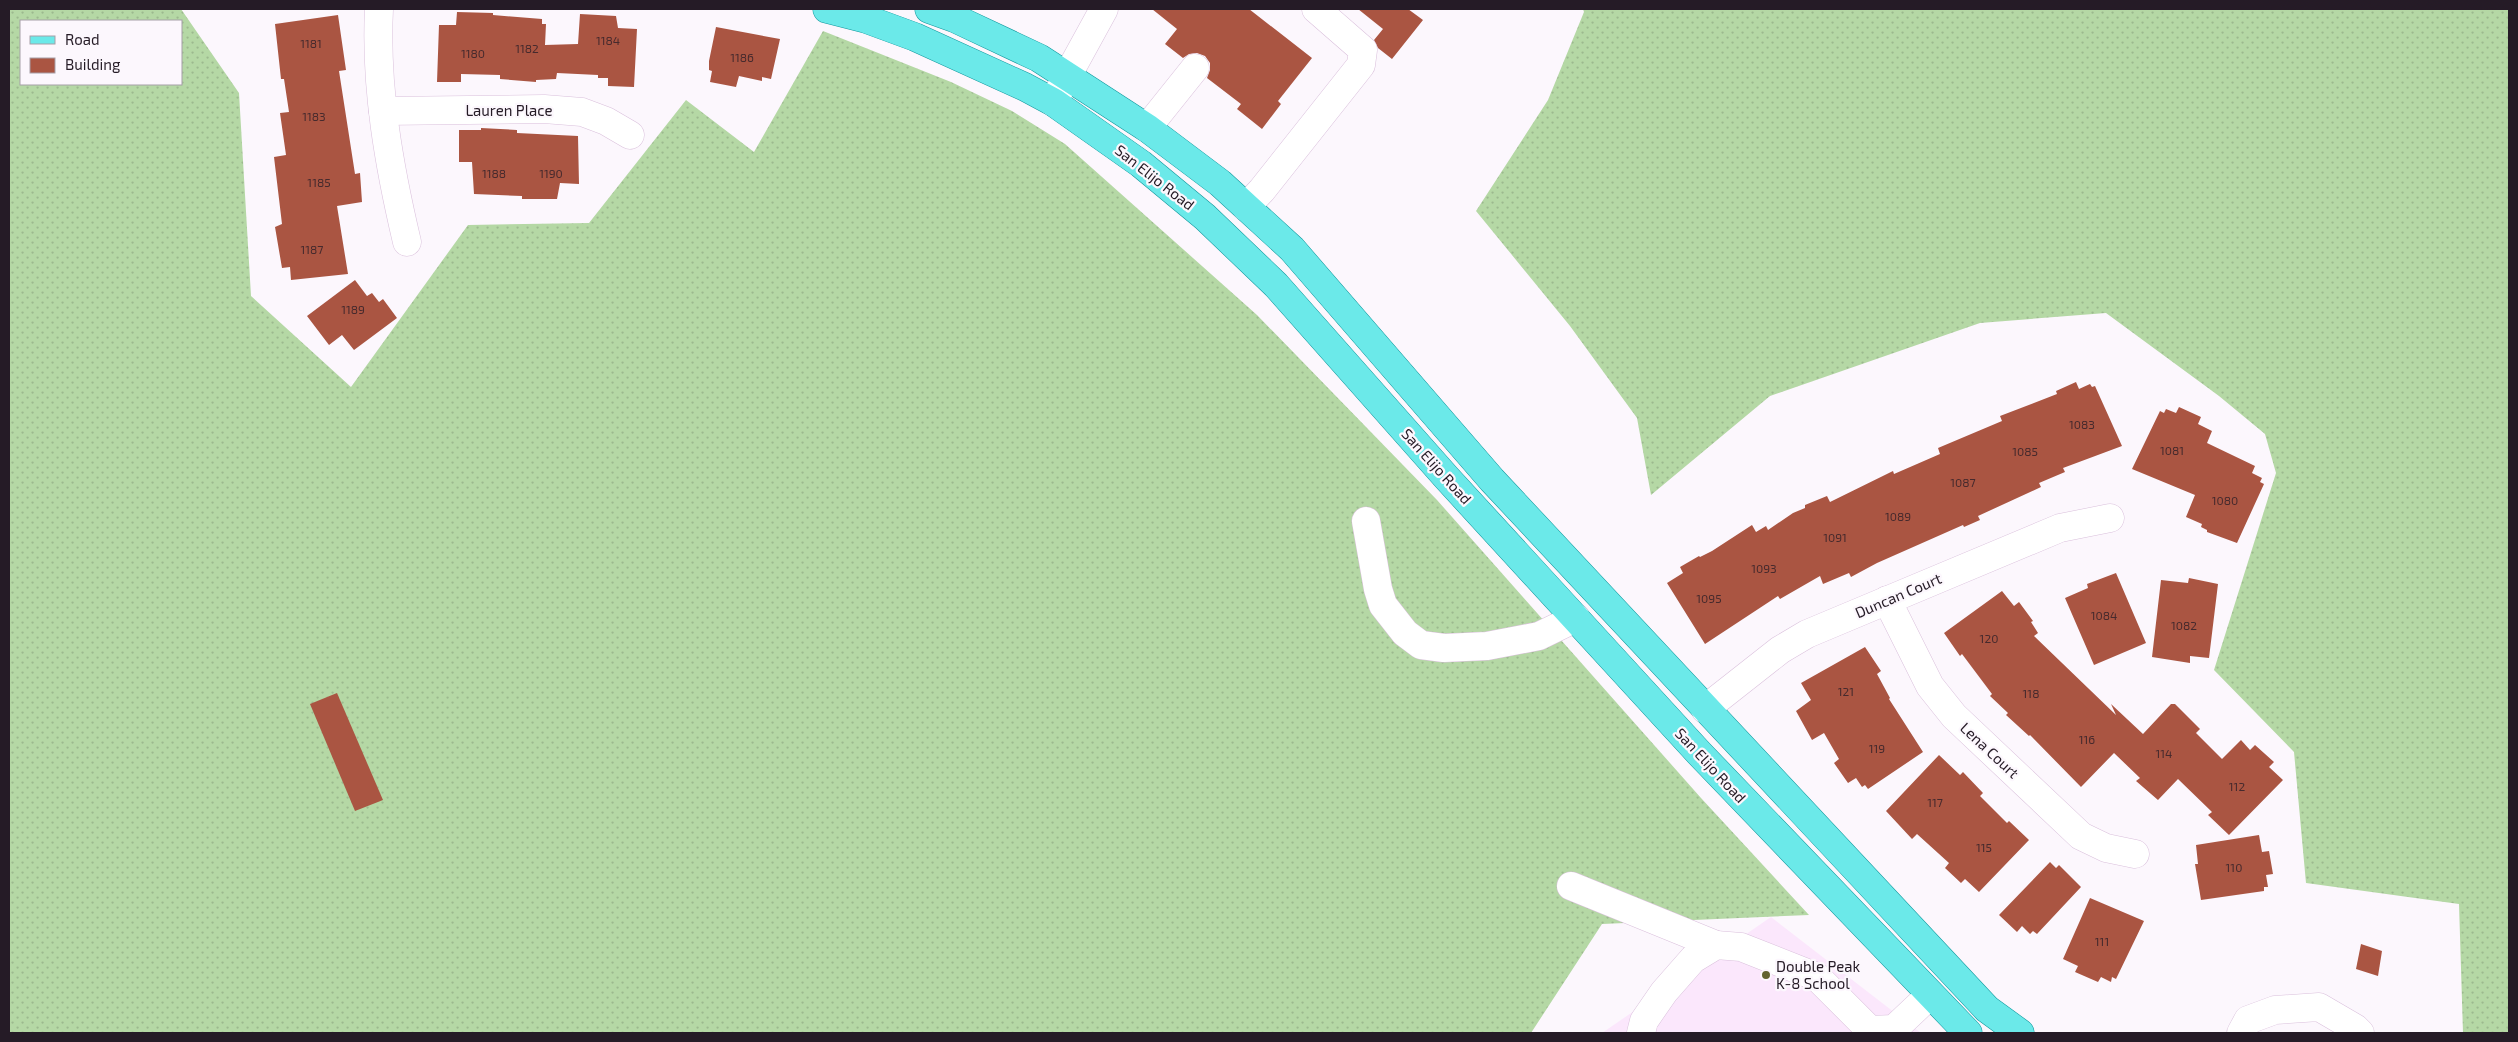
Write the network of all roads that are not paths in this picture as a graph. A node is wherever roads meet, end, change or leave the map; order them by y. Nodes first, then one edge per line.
1 (379, 9) edge
2 (827, 9) edge
3 (929, 9) edge
4 (1104, 9) edge
5 (1316, 9) edge
6 (1195, 68) dead end
7 (1068, 75) junction
8 (1053, 102) junction
9 (383, 111) junction
10 (1147, 128) junction
11 (630, 135) dead end
12 (1140, 164) junction
13 (1246, 207) junction
14 (407, 242) dead end
15 (2110, 518) dead end
16 (1374, 534) dead end
17 (1886, 600) junction
18 (1576, 618) junction
19 (1705, 709) junction
20 (2136, 854) dead end
21 (1571, 886) dead end
22 (1716, 945) junction
23 (1930, 996) junction
24 (1641, 1033) edge
25 (1968, 1033) edge
26 (2020, 1033) edge
27 (2241, 1033) edge
28 (2360, 1033) edge

1 - 9 street
2 - 8 main road, San Elijo Road
3 - 7 main road, San Elijo Road
4 - 7 street
5 - 13 street
6 - 10 street
7 - 8 street
7 - 10 main road, San Elijo Road
8 - 12 main road, San Elijo Road
9 - 11 street, Lauren Place
9 - 14 street
10 - 13 main road, San Elijo Road
12 - 13 main road
12 - 18 main road, San Elijo Road
13 - 19 main road, San Elijo Road
15 - 17 street, Duncan Court
16 - 18 street
17 - 19 street, Duncan Court
17 - 20 street, Lena Court
18 - 23 main road, San Elijo Road
19 - 26 main road, San Elijo Road
21 - 22 street
22 - 23 street
22 - 24 street
23 - 25 main road, San Elijo Road
27 - 28 street

